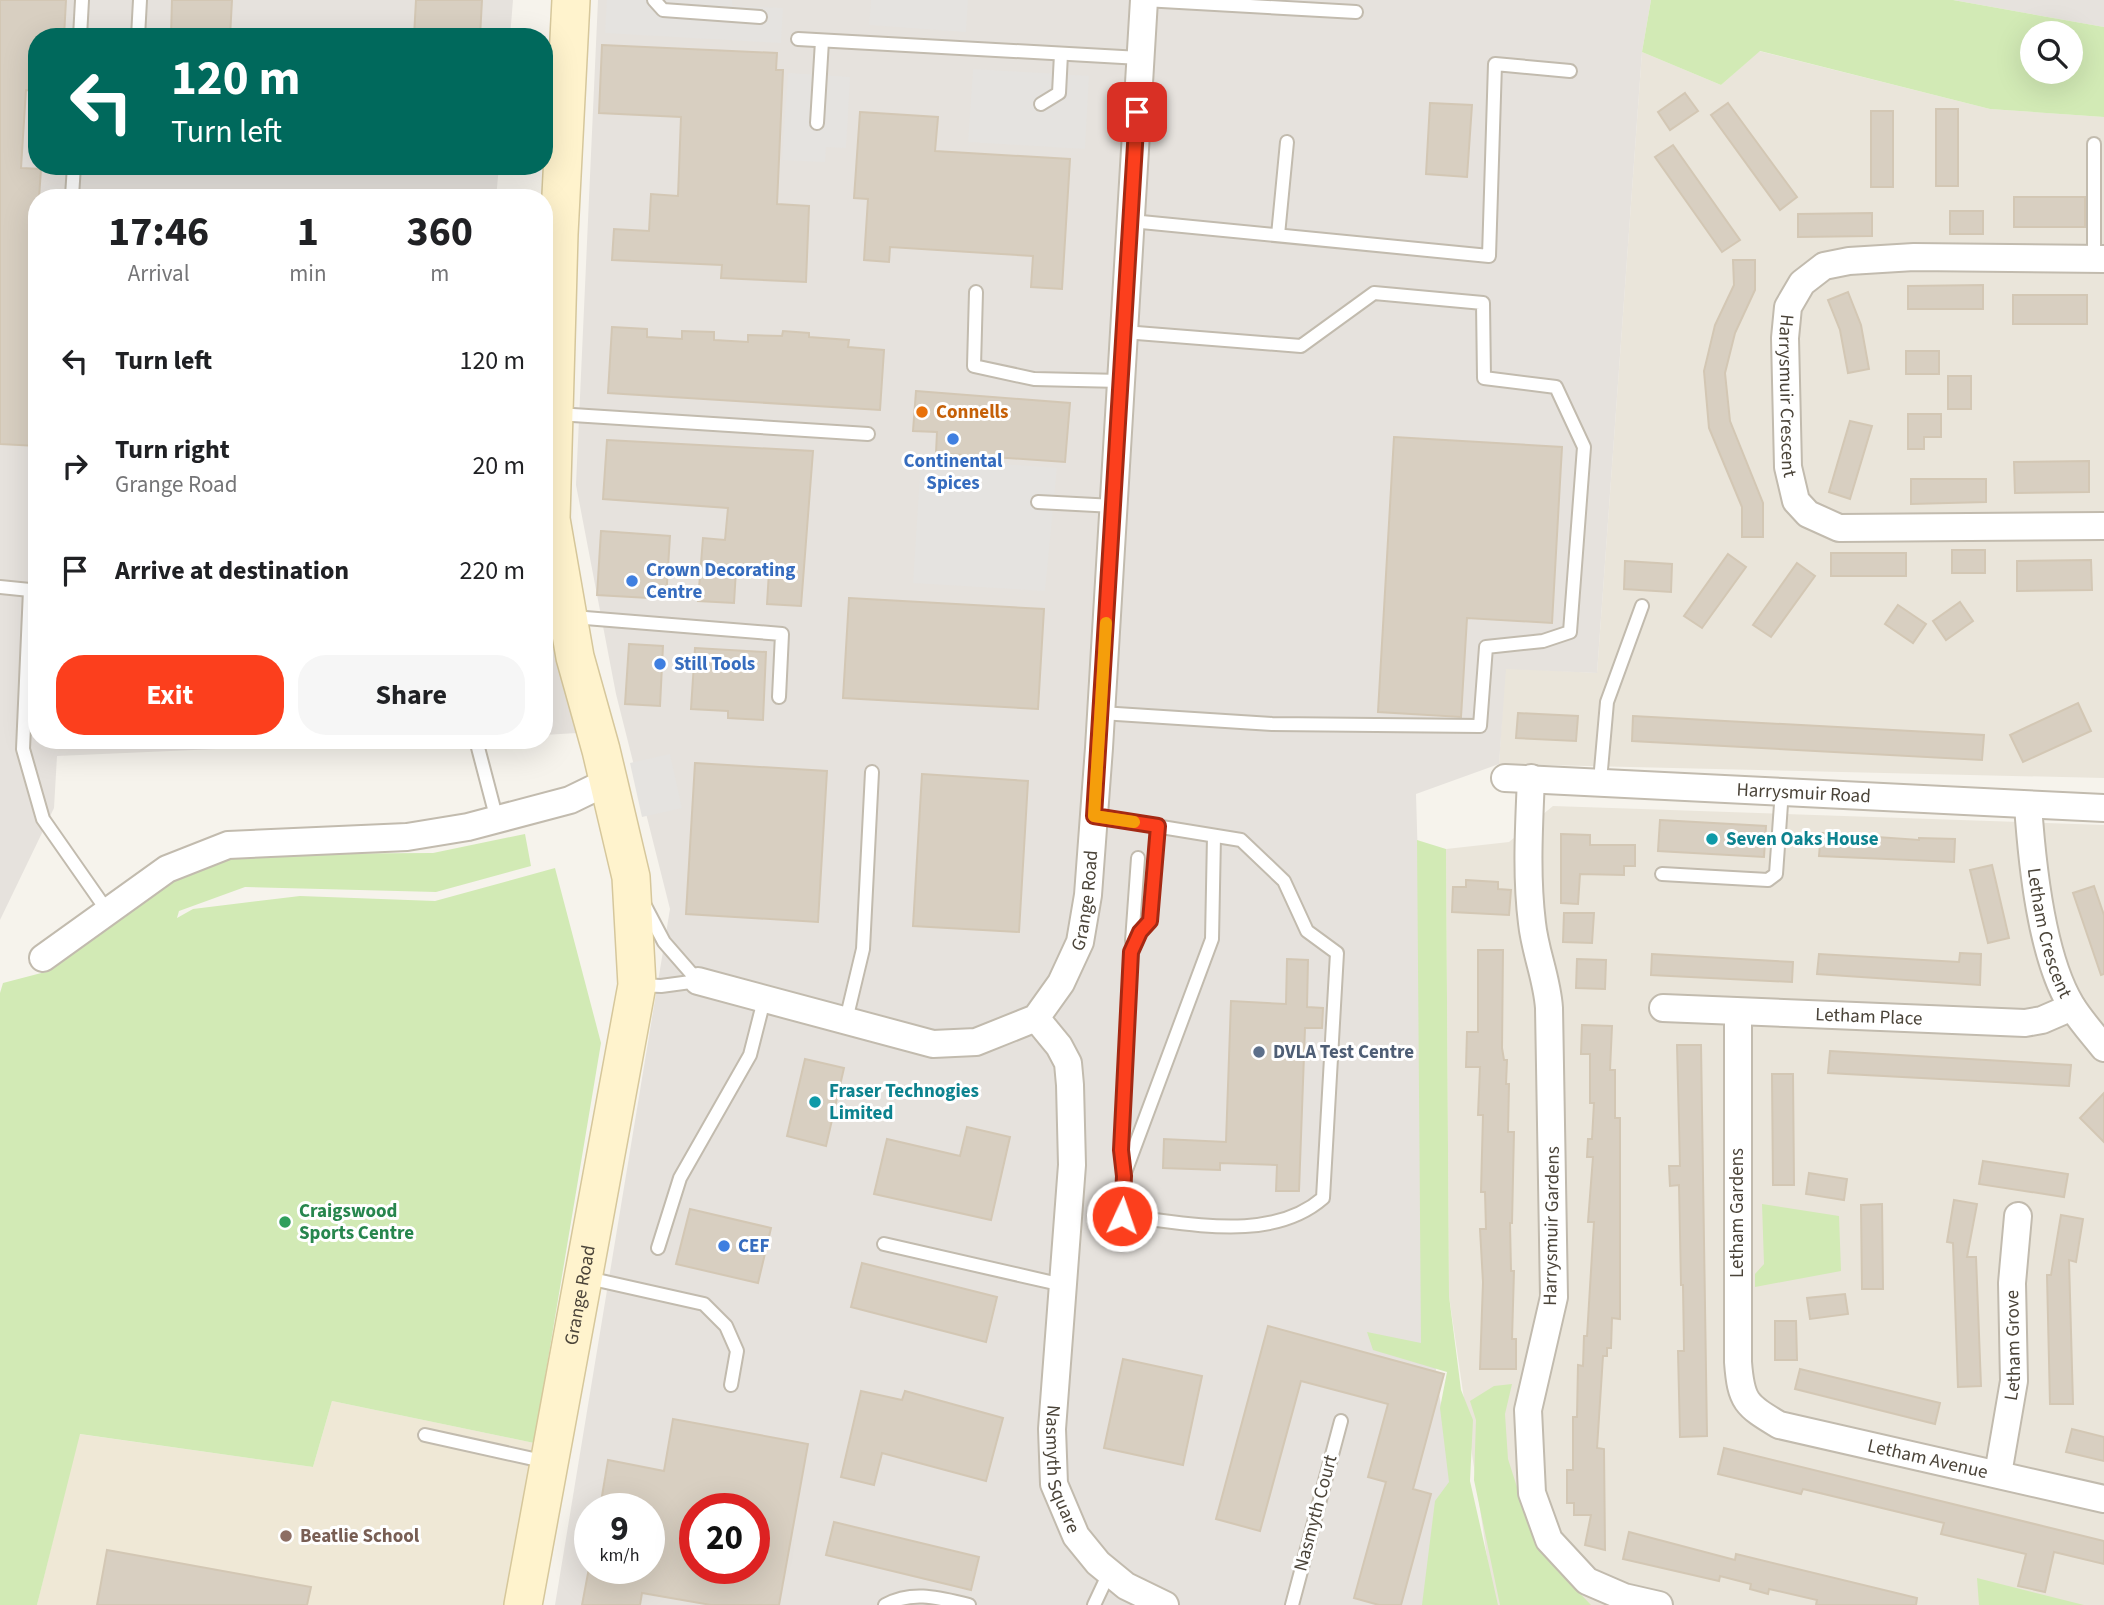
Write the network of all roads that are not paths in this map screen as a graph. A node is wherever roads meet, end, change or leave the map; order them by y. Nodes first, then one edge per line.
1 (82, 0) edge
2 (140, 0) edge
3 (571, 0) edge
4 (654, 0) edge
5 (1144, 0) edge
6 (1356, 12) dead end
7 (760, 17) dead end
8 (80, 28) edge
9 (138, 28) edge
10 (798, 39) dead end
11 (822, 41) junction
12 (1061, 54) junction
13 (1140, 58) junction
14 (1570, 71) dead end
15 (1041, 104) dead end
16 (817, 123) dead end
17 (1287, 142) dead end
18 (2094, 144) dead end
19 (553, 217) edge
20 (1131, 221) junction
21 (1278, 235) junction
22 (2099, 259) edge
23 (976, 292) dead end
24 (1124, 332) junction
25 (1121, 381) junction
26 (553, 414) edge
27 (867, 434) dead end
28 (1038, 502) dead end
29 (1114, 506) junction
30 (2104, 526) edge
31 (553, 530) edge
32 (0, 587) edge
33 (28, 590) edge
34 (1642, 606) dead end
35 (568, 616) junction
36 (28, 635) edge
37 (779, 697) dead end
38 (1101, 713) junction
39 (478, 749) edge
40 (872, 772) dead end
41 (1518, 778) joint
42 (1600, 781) junction
43 (607, 782) junction
44 (1782, 790) junction
45 (2028, 805) junction
46 (2104, 808) edge
47 (1094, 816) junction
48 (497, 820) junction
49 (1158, 826) junction
50 (1214, 836) junction
51 (1138, 858) dead end
52 (1662, 874) dead end
53 (631, 877) junction
54 (109, 913) junction
55 (1131, 952) junction
56 (43, 958) dead end
57 (698, 981) junction
58 (637, 985) junction
59 (764, 1000) junction
60 (2071, 1007) junction
61 (1663, 1008) dead end
62 (1738, 1012) junction
63 (1036, 1018) junction
64 (846, 1020) junction
65 (2104, 1048) edge
66 (1124, 1176) junction
67 (2018, 1216) dead end
68 (884, 1244) dead end
69 (658, 1248) dead end
70 (584, 1277) junction
71 (1063, 1286) junction
72 (731, 1385) dead end
73 (1753, 1409) joint
74 (1341, 1420) dead end
75 (425, 1435) dead end
76 (549, 1462) junction
77 (1998, 1474) junction
78 (2104, 1499) edge
79 (1109, 1573) junction
80 (523, 1605) edge
81 (884, 1605) edge
82 (969, 1605) edge
83 (1094, 1605) edge
84 (1165, 1605) edge
85 (1292, 1605) edge
86 (1658, 1605) edge

1 - 8 lane
2 - 9 lane
3 - 19 street, Grange Road
4 - 7 lane
5 - 6 lane
5 - 13 street, Grange Road
10 - 11 lane
11 - 12 lane
11 - 16 lane
12 - 13 lane
12 - 15 lane
13 - 20 street, Grange Road
14 - 21 lane
17 - 21 lane
18 - 22 lane
20 - 21 lane
20 - 24 street, Grange Road
22 - 30 street, Harrysmuir Crescent
23 - 25 lane
24 - 25 street, Grange Road
24 - 38 lane
25 - 29 street, Grange Road
26 - 27 lane
28 - 29 lane
29 - 38 street, Grange Road
31 - 35 street, Grange Road
32 - 33 lane
34 - 42 lane
35 - 37 lane
35 - 43 street, Grange Road
36 - 54 lane
38 - 47 street, Grange Road
39 - 48 lane
40 - 64 lane
41 - 42 street, Harrysmuir Road
41 - 86 street, Harrysmuir Gardens
42 - 44 street, Harrysmuir Road
43 - 48 street
43 - 53 street, Grange Road
44 - 45 street, Harrysmuir Road
44 - 52 lane
45 - 46 street, Harrysmuir Road
45 - 60 street, Letham Crescent
47 - 49 lane
47 - 63 street, Grange Road
48 - 54 street
49 - 50 lane
49 - 55 lane
50 - 66 lane
50 - 66 lane
51 - 55 lane
53 - 57 lane, Grange Road
53 - 58 street, Grange Road
54 - 56 street
55 - 66 lane
57 - 58 lane
57 - 59 street
58 - 70 street, Grange Road
59 - 64 street
59 - 69 lane
60 - 62 street, Letham Place
60 - 65 street, Letham Crescent
61 - 62 street, Letham Place
62 - 73 street, Letham Gardens
63 - 64 street
63 - 71 street, Nasmyth Square
67 - 77 street, Letham Grove
68 - 71 lane
70 - 72 lane
70 - 76 street, Grange Road
71 - 79 street, Nasmyth Square
73 - 77 street, Letham Avenue
74 - 85 lane, Nasmyth Court
75 - 76 lane
76 - 80 street, Grange Road
77 - 78 street, Letham Avenue
79 - 83 lane
79 - 84 street, Nasmyth Square
81 - 82 lane

